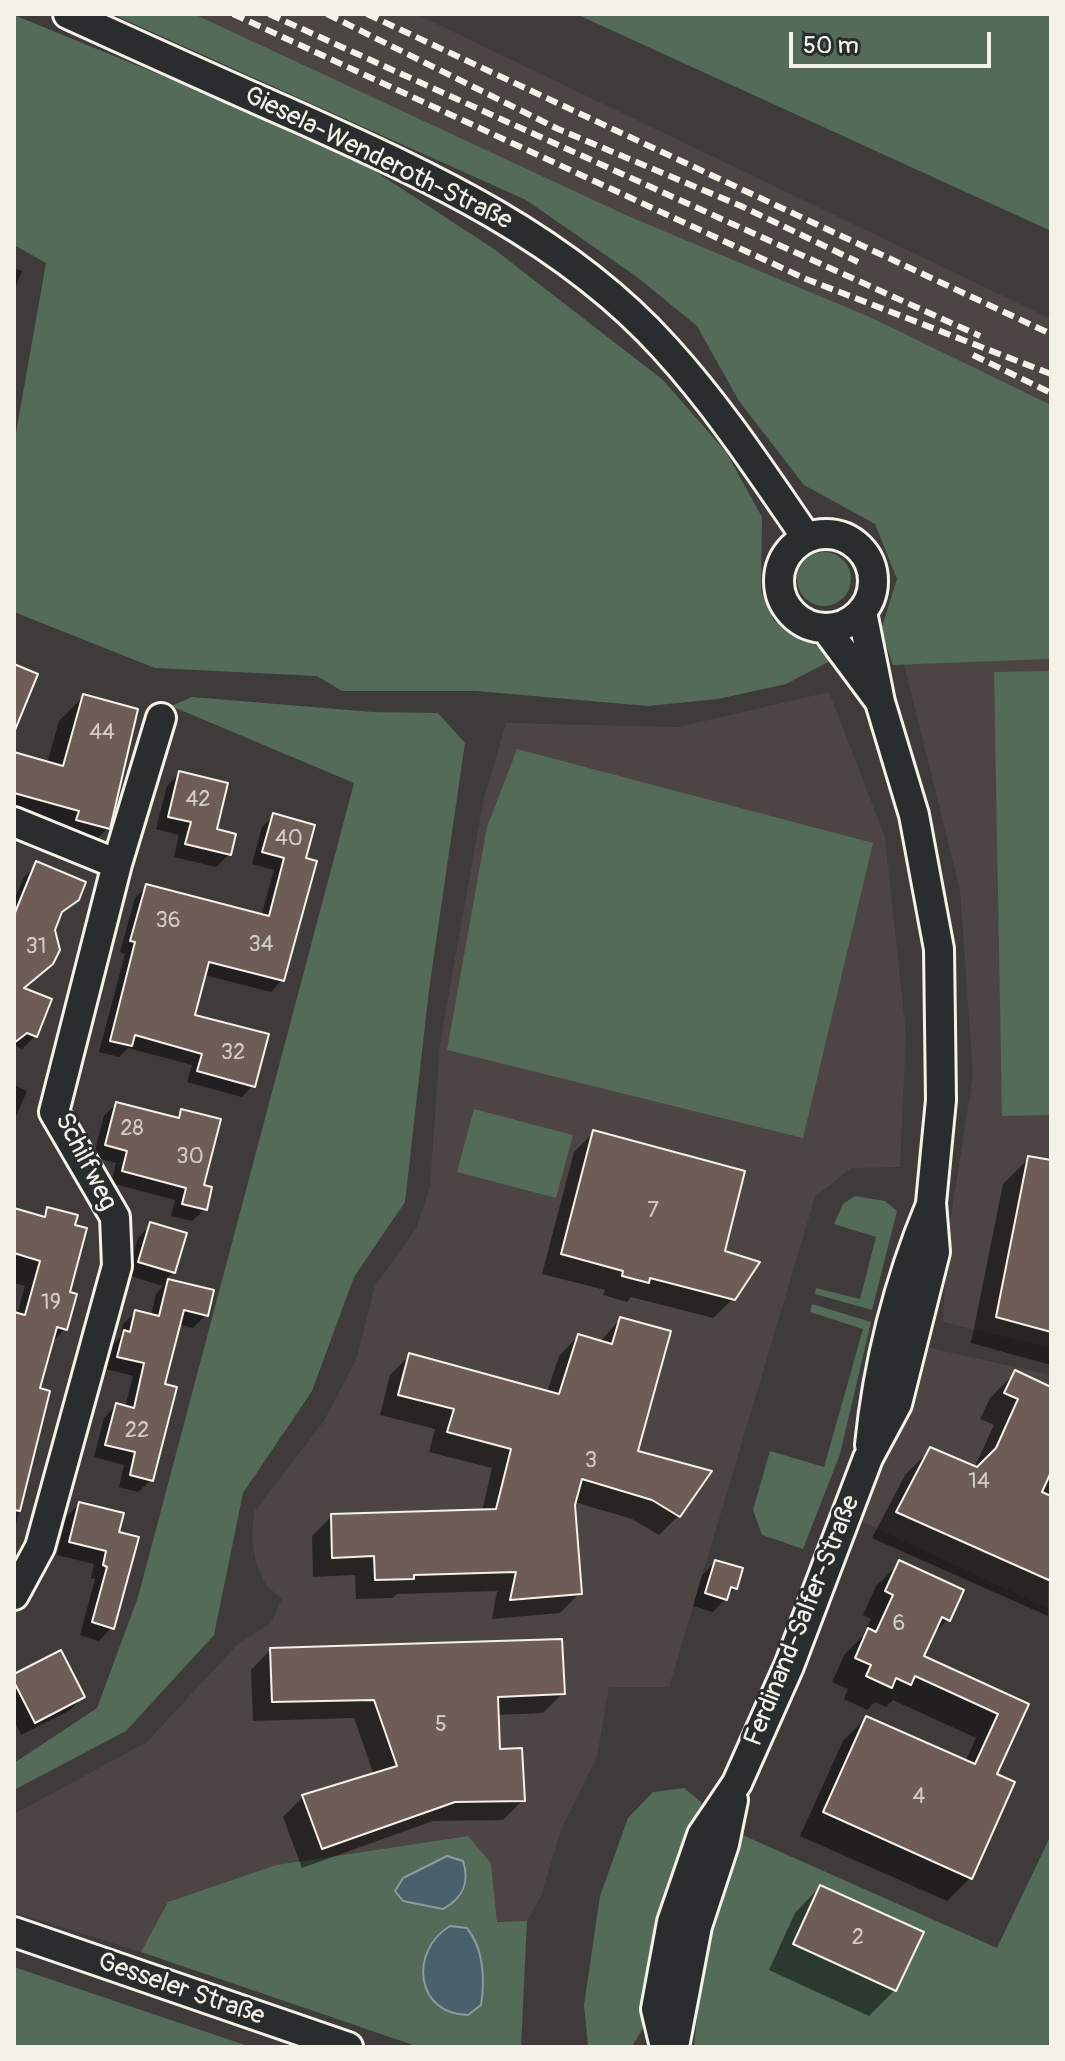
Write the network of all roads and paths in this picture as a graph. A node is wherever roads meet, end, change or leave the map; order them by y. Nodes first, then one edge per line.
1 (68, 14) edge
2 (806, 537) junction
3 (862, 612) junction
4 (826, 629) junction
5 (880, 702) junction
6 (161, 718) dead end
7 (14, 822) edge
8 (117, 864) junction
9 (14, 1595) edge
10 (737, 1783) junction
11 (14, 1932) edge
12 (348, 2047) edge
13 (665, 2047) edge
14 (674, 2047) edge

1 - 2 street, Giesela-Wenderoth-Straße
2 - 3 street
2 - 4 street
3 - 4 street
3 - 5 street, Ferdinand-Salfer-Straße
4 - 5 street, Ferdinand-Salfer-Straße
5 - 10 street, Ferdinand-Salfer-Straße
6 - 8 street, Schilfweg
7 - 8 street
8 - 9 street, Schilfweg
10 - 13 street, Ferdinand-Salfer-Straße
10 - 14 street, Ferdinand-Salfer-Straße
11 - 12 street, Gesseler Straße

